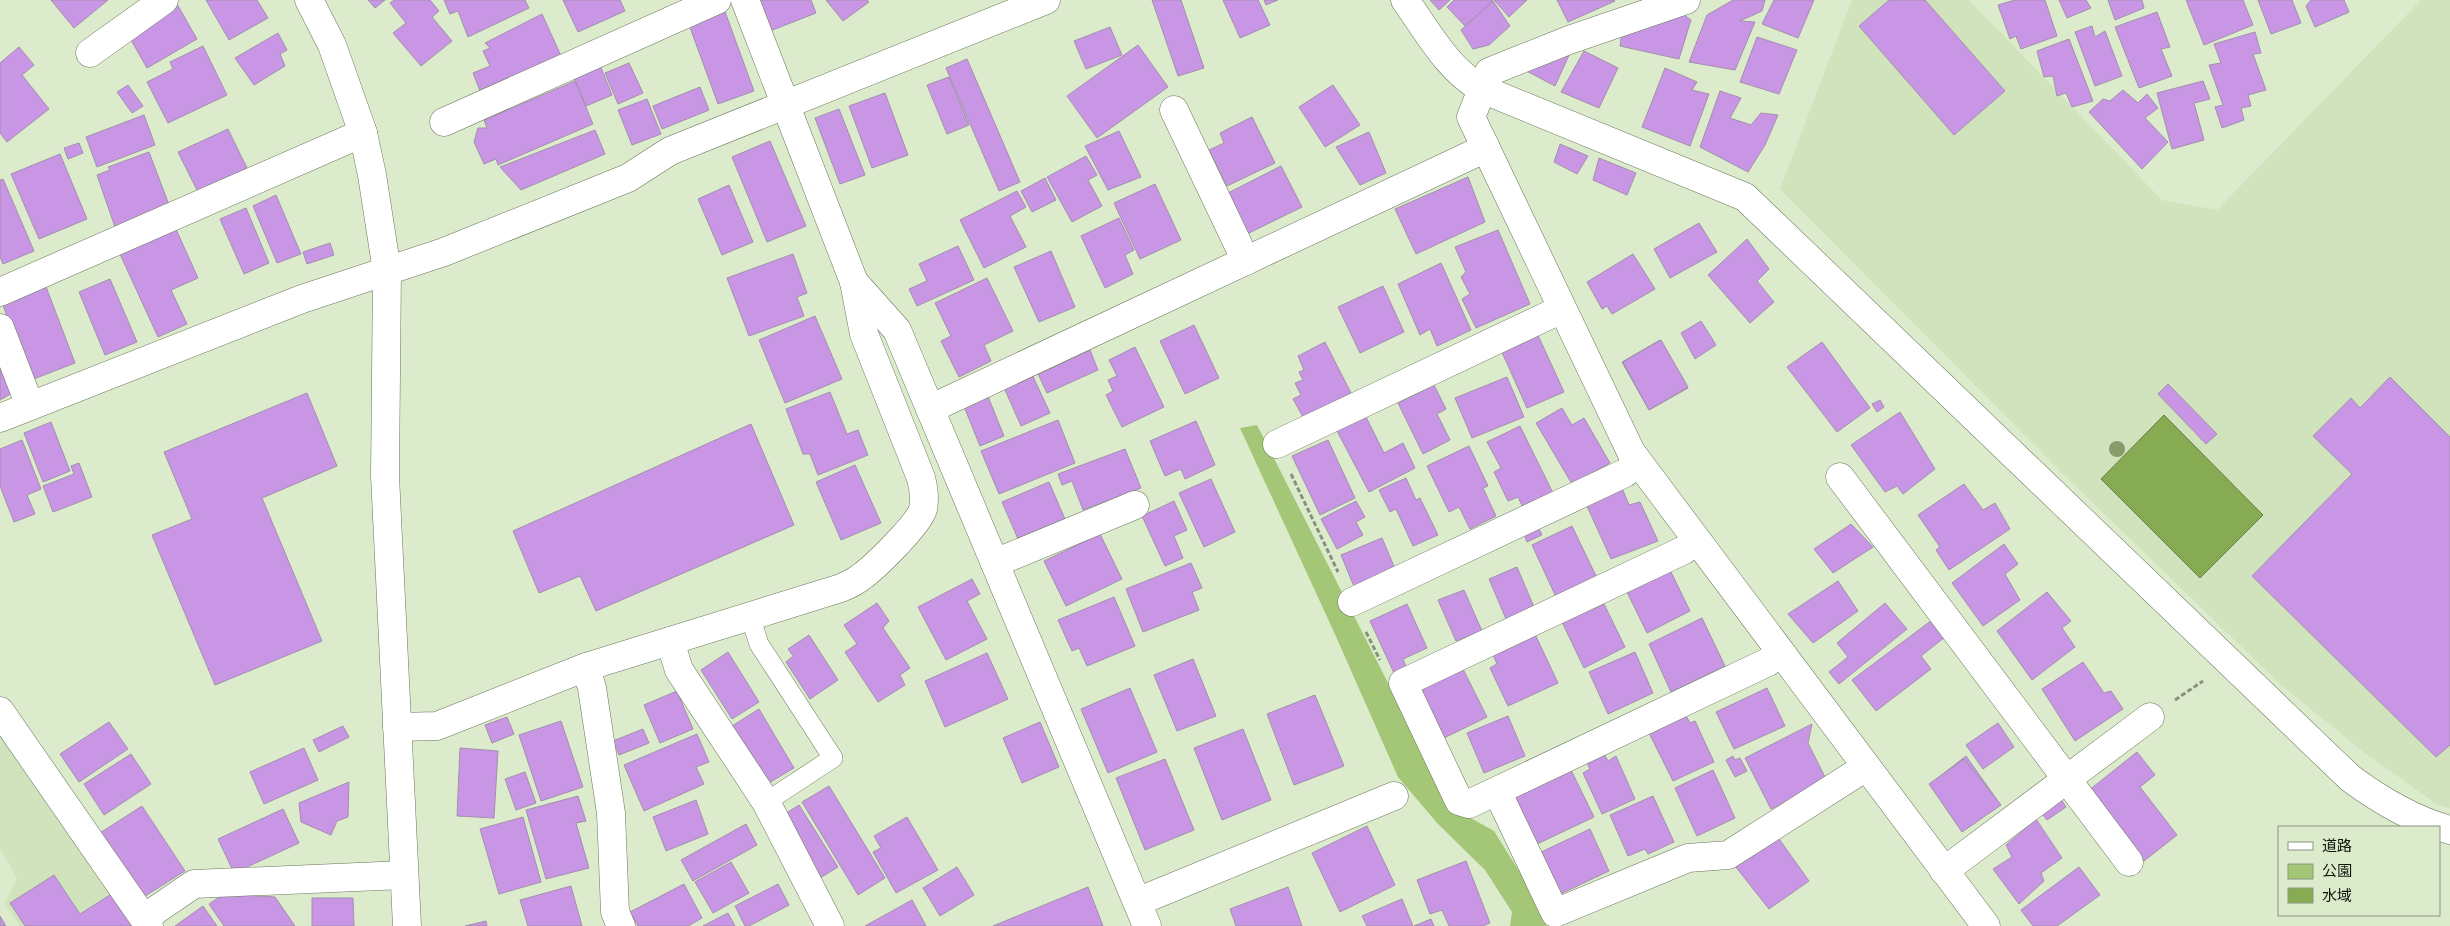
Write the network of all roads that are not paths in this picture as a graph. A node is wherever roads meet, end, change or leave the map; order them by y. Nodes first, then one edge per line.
1 (164, 0) edge
2 (309, 0) edge
3 (717, 0) edge
4 (745, 0) edge
5 (1046, 0) edge
6 (1405, 0) edge
7 (1686, 0) edge
8 (1632, 9) edge
9 (90, 53) dead end
10 (1482, 89) junction
11 (785, 105) junction
12 (1174, 110) dead end
13 (444, 122) dead end
14 (363, 133) junction
15 (1486, 148) junction
16 (1246, 261) junction
17 (387, 271) junction
18 (854, 282) junction
19 (0, 292) edge
20 (1562, 309) junction
21 (0, 328) edge
22 (30, 406) junction
23 (930, 409) junction
24 (0, 418) edge
25 (1277, 444) road end
26 (1638, 463) junction
27 (1840, 476) dead end
28 (1135, 505) dead end
29 (1697, 541) junction
30 (995, 564) junction
31 (1352, 602) road end
32 (750, 616) junction
33 (670, 641) junction
34 (1781, 653) junction
35 (586, 667) junction
36 (0, 711) edge
37 (2150, 717) road end
38 (397, 728) junction
39 (1866, 767) junction
40 (2067, 780) junction
41 (1497, 790) junction
42 (1394, 796) dead end
43 (766, 802) junction
44 (2439, 826) edge
45 (2129, 862) dead end
46 (1944, 871) junction
47 (404, 874) junction
48 (1142, 914) edge
49 (146, 922) edge
50 (406, 926) edge
51 (621, 926) edge
52 (830, 926) edge
53 (1986, 926) edge

1 - 9 street
2 - 14 street
3 - 13 street
4 - 11 street
5 - 11 street
6 - 10 street
7 - 8 street
8 - 10 street
10 - 15 street
10 - 44 street
11 - 17 street
11 - 18 street
12 - 16 street
14 - 17 street
14 - 19 street
15 - 16 street
15 - 20 street
16 - 23 street
17 - 22 street
17 - 38 street
18 - 23 street
18 - 32 street
20 - 25 street
20 - 26 street
21 - 22 street
22 - 24 street
23 - 30 street
26 - 29 street
26 - 31 street
27 - 40 street
28 - 30 street
29 - 34 street
29 - 41 street
30 - 48 street
32 - 33 street
32 - 43 lane
33 - 35 street
33 - 43 street
34 - 39 street
34 - 41 street
35 - 38 street
35 - 51 street
36 - 49 street
37 - 40 street
38 - 47 street
39 - 41 street
39 - 46 street
40 - 45 street
40 - 46 street
42 - 48 street
43 - 52 street
46 - 53 street
47 - 49 street
47 - 50 street

